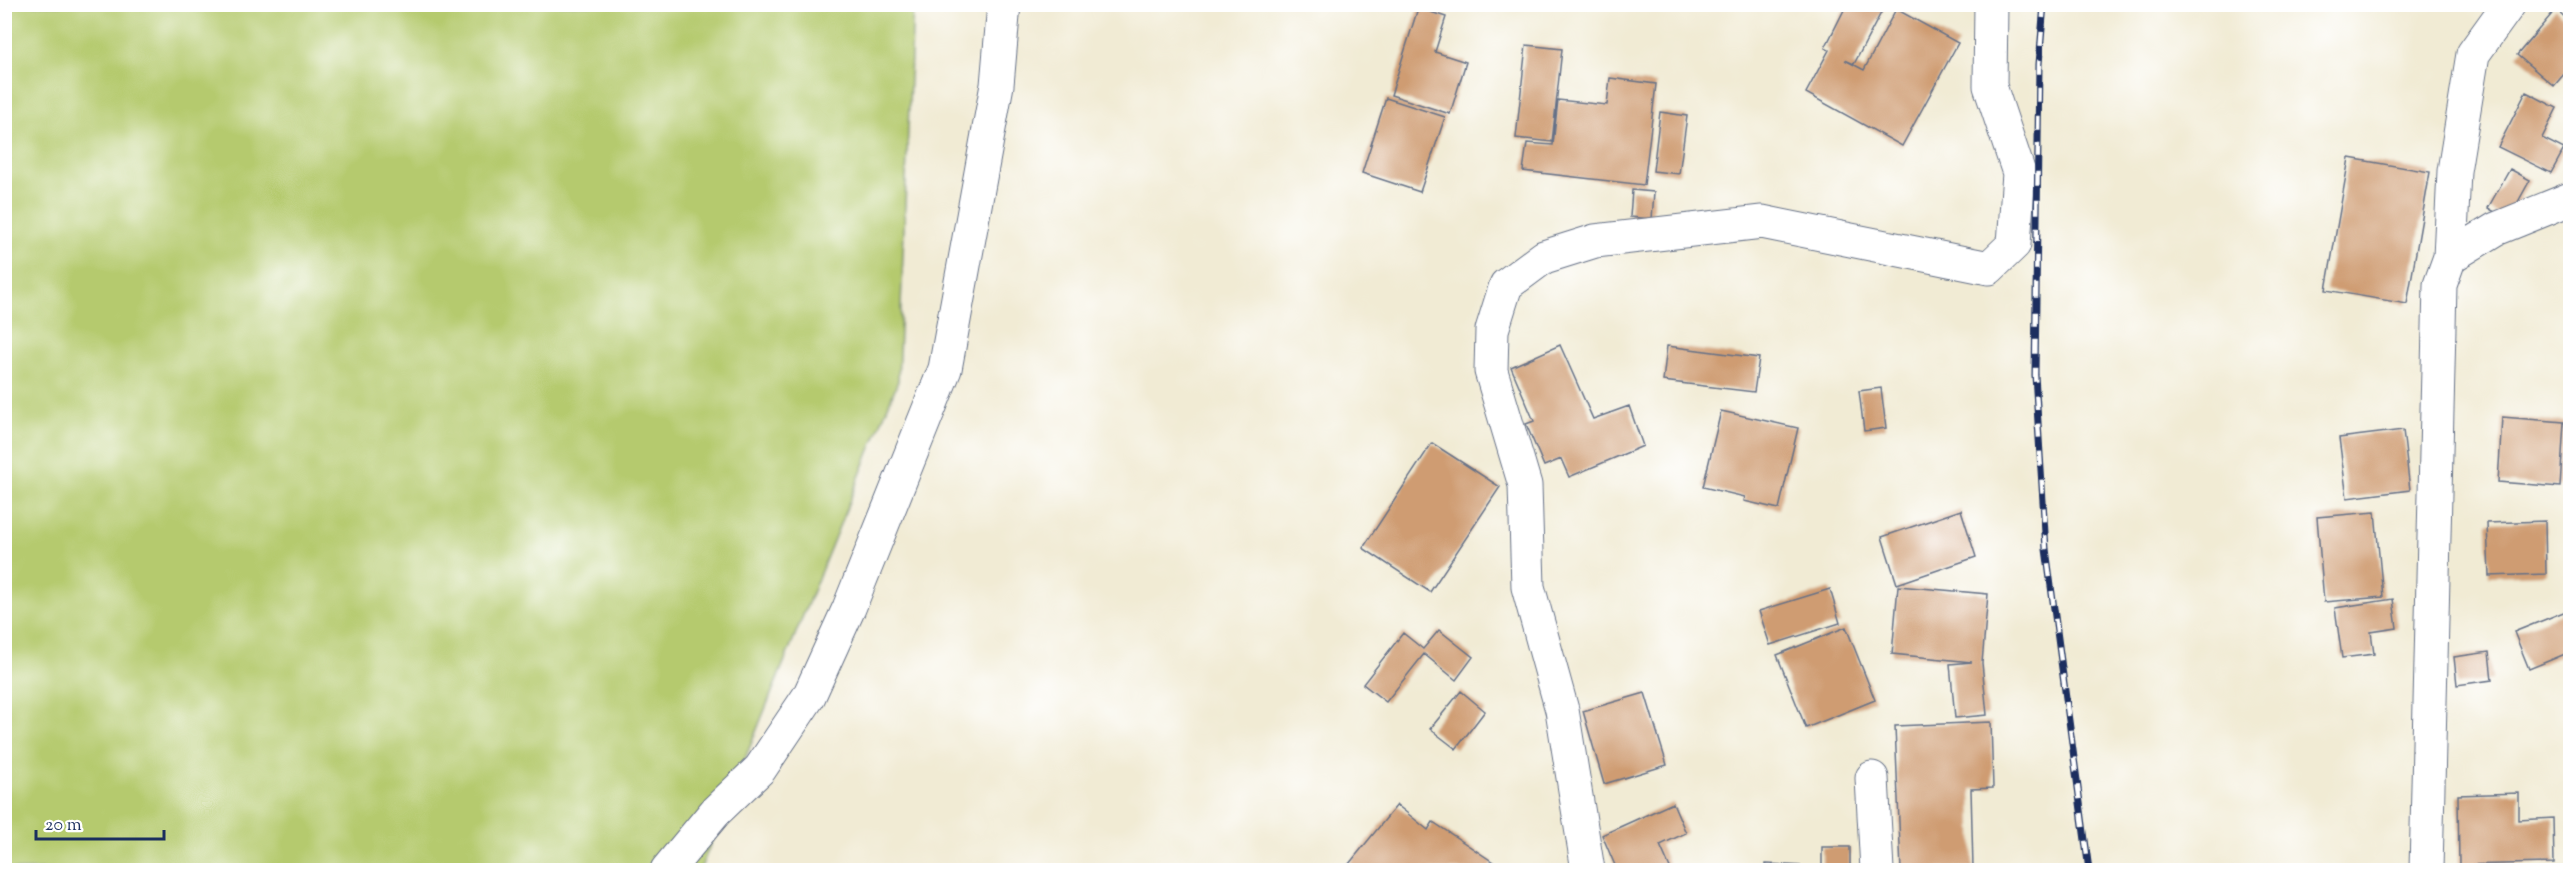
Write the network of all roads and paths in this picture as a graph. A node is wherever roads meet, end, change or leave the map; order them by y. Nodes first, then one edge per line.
1 (1004, 4) edge
2 (1991, 4) edge
3 (2509, 4) edge
4 (2571, 199) edge
5 (2450, 257) junction
6 (1872, 778) dead end
7 (667, 870) edge
8 (1588, 870) edge
9 (1876, 870) edge
10 (2426, 870) edge

1 - 7 street
2 - 8 street
3 - 5 street
4 - 5 street
5 - 10 street
6 - 9 street

